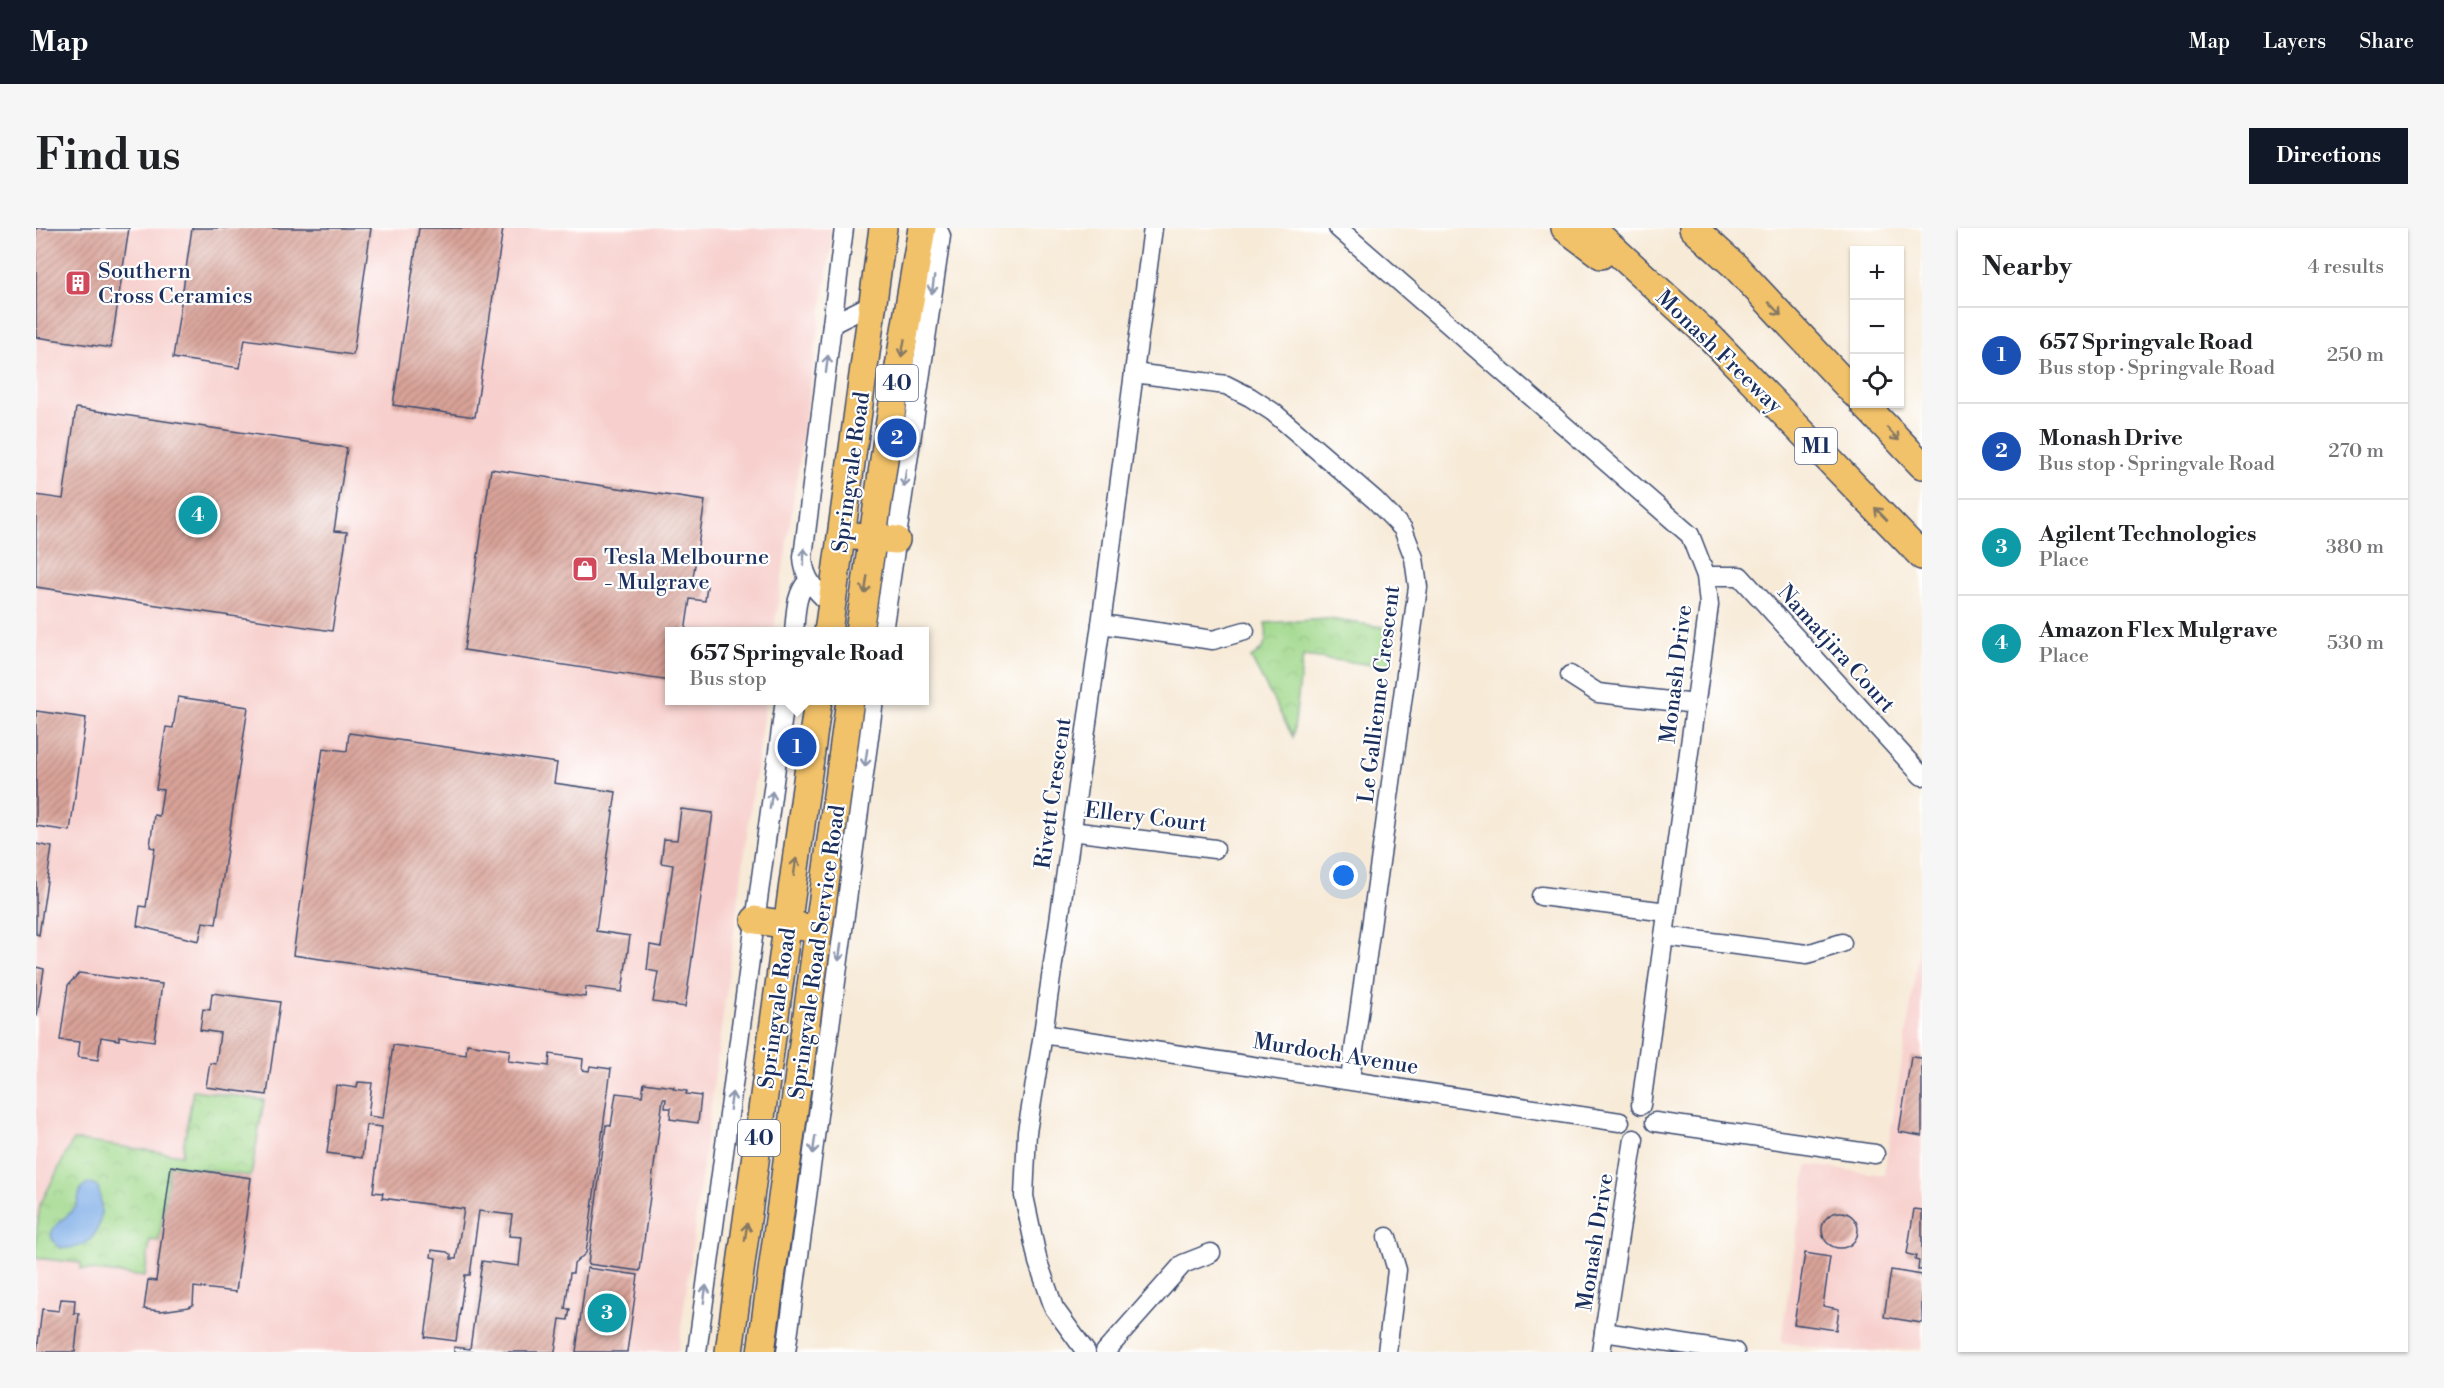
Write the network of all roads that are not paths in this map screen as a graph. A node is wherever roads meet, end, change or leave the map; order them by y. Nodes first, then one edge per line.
1 (844, 228) edge
2 (883, 228) edge
3 (922, 228) edge
4 (937, 228) edge
5 (1153, 228) edge
6 (1338, 228) edge
7 (1565, 228) edge
8 (1591, 228) edge
9 (1693, 228) edge
10 (1701, 228) edge
11 (1735, 266) junction
12 (872, 304) junction
13 (832, 324) junction
14 (1710, 337) junction
15 (1134, 373) junction
16 (1850, 389) edge
17 (1868, 408) edge
18 (1922, 465) edge
19 (841, 534) junction
20 (884, 539) junction
21 (1922, 556) edge
22 (1706, 576) junction
23 (808, 581) junction
24 (830, 619) edge
25 (1101, 624) junction
26 (795, 627) edge
27 (860, 627) edge
28 (883, 627) edge
29 (1245, 631) dead end
30 (1570, 675) dead end
31 (1696, 704) junction
32 (784, 705) edge
33 (817, 705) edge
34 (848, 705) edge
35 (873, 705) edge
36 (1922, 777) edge
37 (1071, 831) junction
38 (1215, 849) dead end
39 (1541, 896) dead end
40 (1667, 912) junction
41 (755, 920) junction
42 (788, 925) junction
43 (819, 929) junction
44 (1664, 936) junction
45 (1842, 943) dead end
46 (1043, 1034) junction
47 (813, 1063) junction
48 (1350, 1080) junction
49 (1641, 1105) junction
50 (1620, 1122) junction
51 (1656, 1122) junction
52 (1634, 1140) junction
53 (1875, 1154) dead end
54 (1387, 1237) dead end
55 (1211, 1253) dead end
56 (1604, 1332) junction
57 (697, 1352) edge
58 (729, 1352) edge
59 (761, 1352) edge
60 (786, 1352) edge
61 (1086, 1352) edge
62 (1105, 1352) edge
63 (1387, 1352) edge
64 (1601, 1352) edge
65 (1735, 1352) edge

1 - 13 street, Springvale Road
2 - 12 highway, Springvale Road / 40
3 -> 20 highway, Springvale Road / 40
4 -> 20 street
5 - 15 street, Rivett Crescent
6 - 22 street, Monash Drive
7 - 14 highway
8 - 14 highway, Monash Freeway / M1
9 - 11 highway
10 - 11 highway
11 -> 16 highway
12 - 13 street
12 - 19 highway, Springvale Road / 40
23 -> 13 street, Springvale Road
21 -> 14 highway, Monash Freeway / M1
15 - 25 street, Rivett Crescent
15 - 48 street, Le Gallienne Crescent
17 -> 18 highway
19 - 20 highway
19 - 24 highway, Springvale Road / 40
20 -> 27 highway, Springvale Road / 40
20 - 28 street
22 - 31 street, Monash Drive
22 - 36 street, Namatjira Court
23 - 24 street, Springvale Road
23 - 26 street
25 - 29 street
25 - 37 street, Rivett Crescent
30 - 31 street
31 - 40 street, Monash Drive
41 -> 32 street, Springvale Road
42 -> 33 highway, Springvale Road / 40
34 - 43 highway, Springvale Road / 40
35 -> 47 street, Springvale Road Service Road
37 - 38 street, Ellery Court
37 - 46 street, Rivett Crescent
39 - 40 street
40 - 44 street, Monash Drive
41 - 42 highway
57 -> 41 street
42 - 43 highway
58 -> 42 highway, Springvale Road / 40
43 - 47 highway, Springvale Road / 40
44 - 45 street
44 - 49 street, Monash Drive
46 - 48 street, Murdoch Avenue
46 - 61 street, Rivett Crescent
47 - 59 highway, Springvale Road / 40
47 -> 60 street, Springvale Road Service Road
48 - 50 street, Murdoch Avenue
49 - 50 street
49 - 51 street
50 - 52 street
51 - 52 street
51 - 53 street
52 - 56 street, Monash Drive
54 - 63 street
55 - 62 street
56 - 64 street, Monash Drive
56 - 65 street

